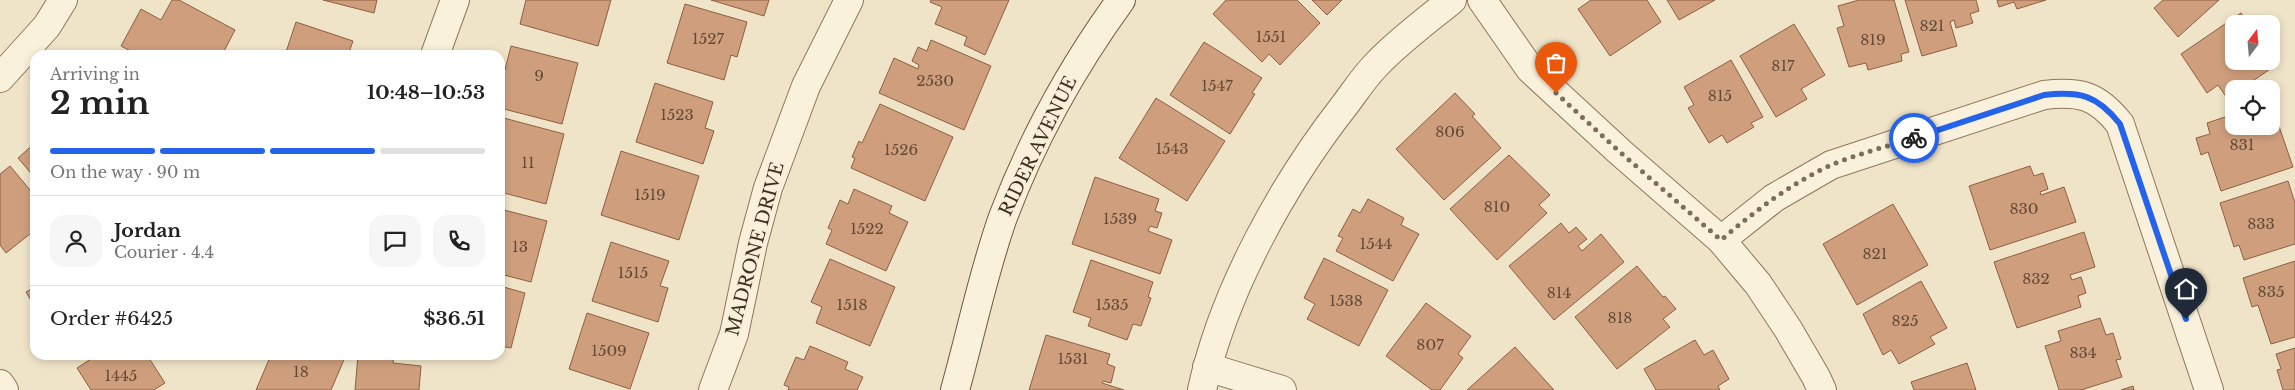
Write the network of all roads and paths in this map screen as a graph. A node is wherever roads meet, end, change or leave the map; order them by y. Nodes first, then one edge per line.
1 (63, 0) edge
2 (455, 0) edge
3 (849, 0) edge
4 (1121, 0) edge
5 (1452, 0) edge
6 (1482, 0) edge
7 (437, 50) edge
8 (0, 78) edge
9 (1721, 240) junction
10 (1205, 378) edge
11 (0, 384) edge
12 (4, 390) edge
13 (713, 390) edge
14 (955, 390) edge
15 (1282, 390) edge
16 (1822, 390) edge
17 (2209, 390) edge

1 - 8 street
2 - 7 street
3 - 13 street, MADRONE DRIVE
4 - 14 street, RIDER AVENUE
5 - 10 street
6 - 9 street
9 - 16 street
9 - 17 street
10 - 15 street
11 - 12 street

